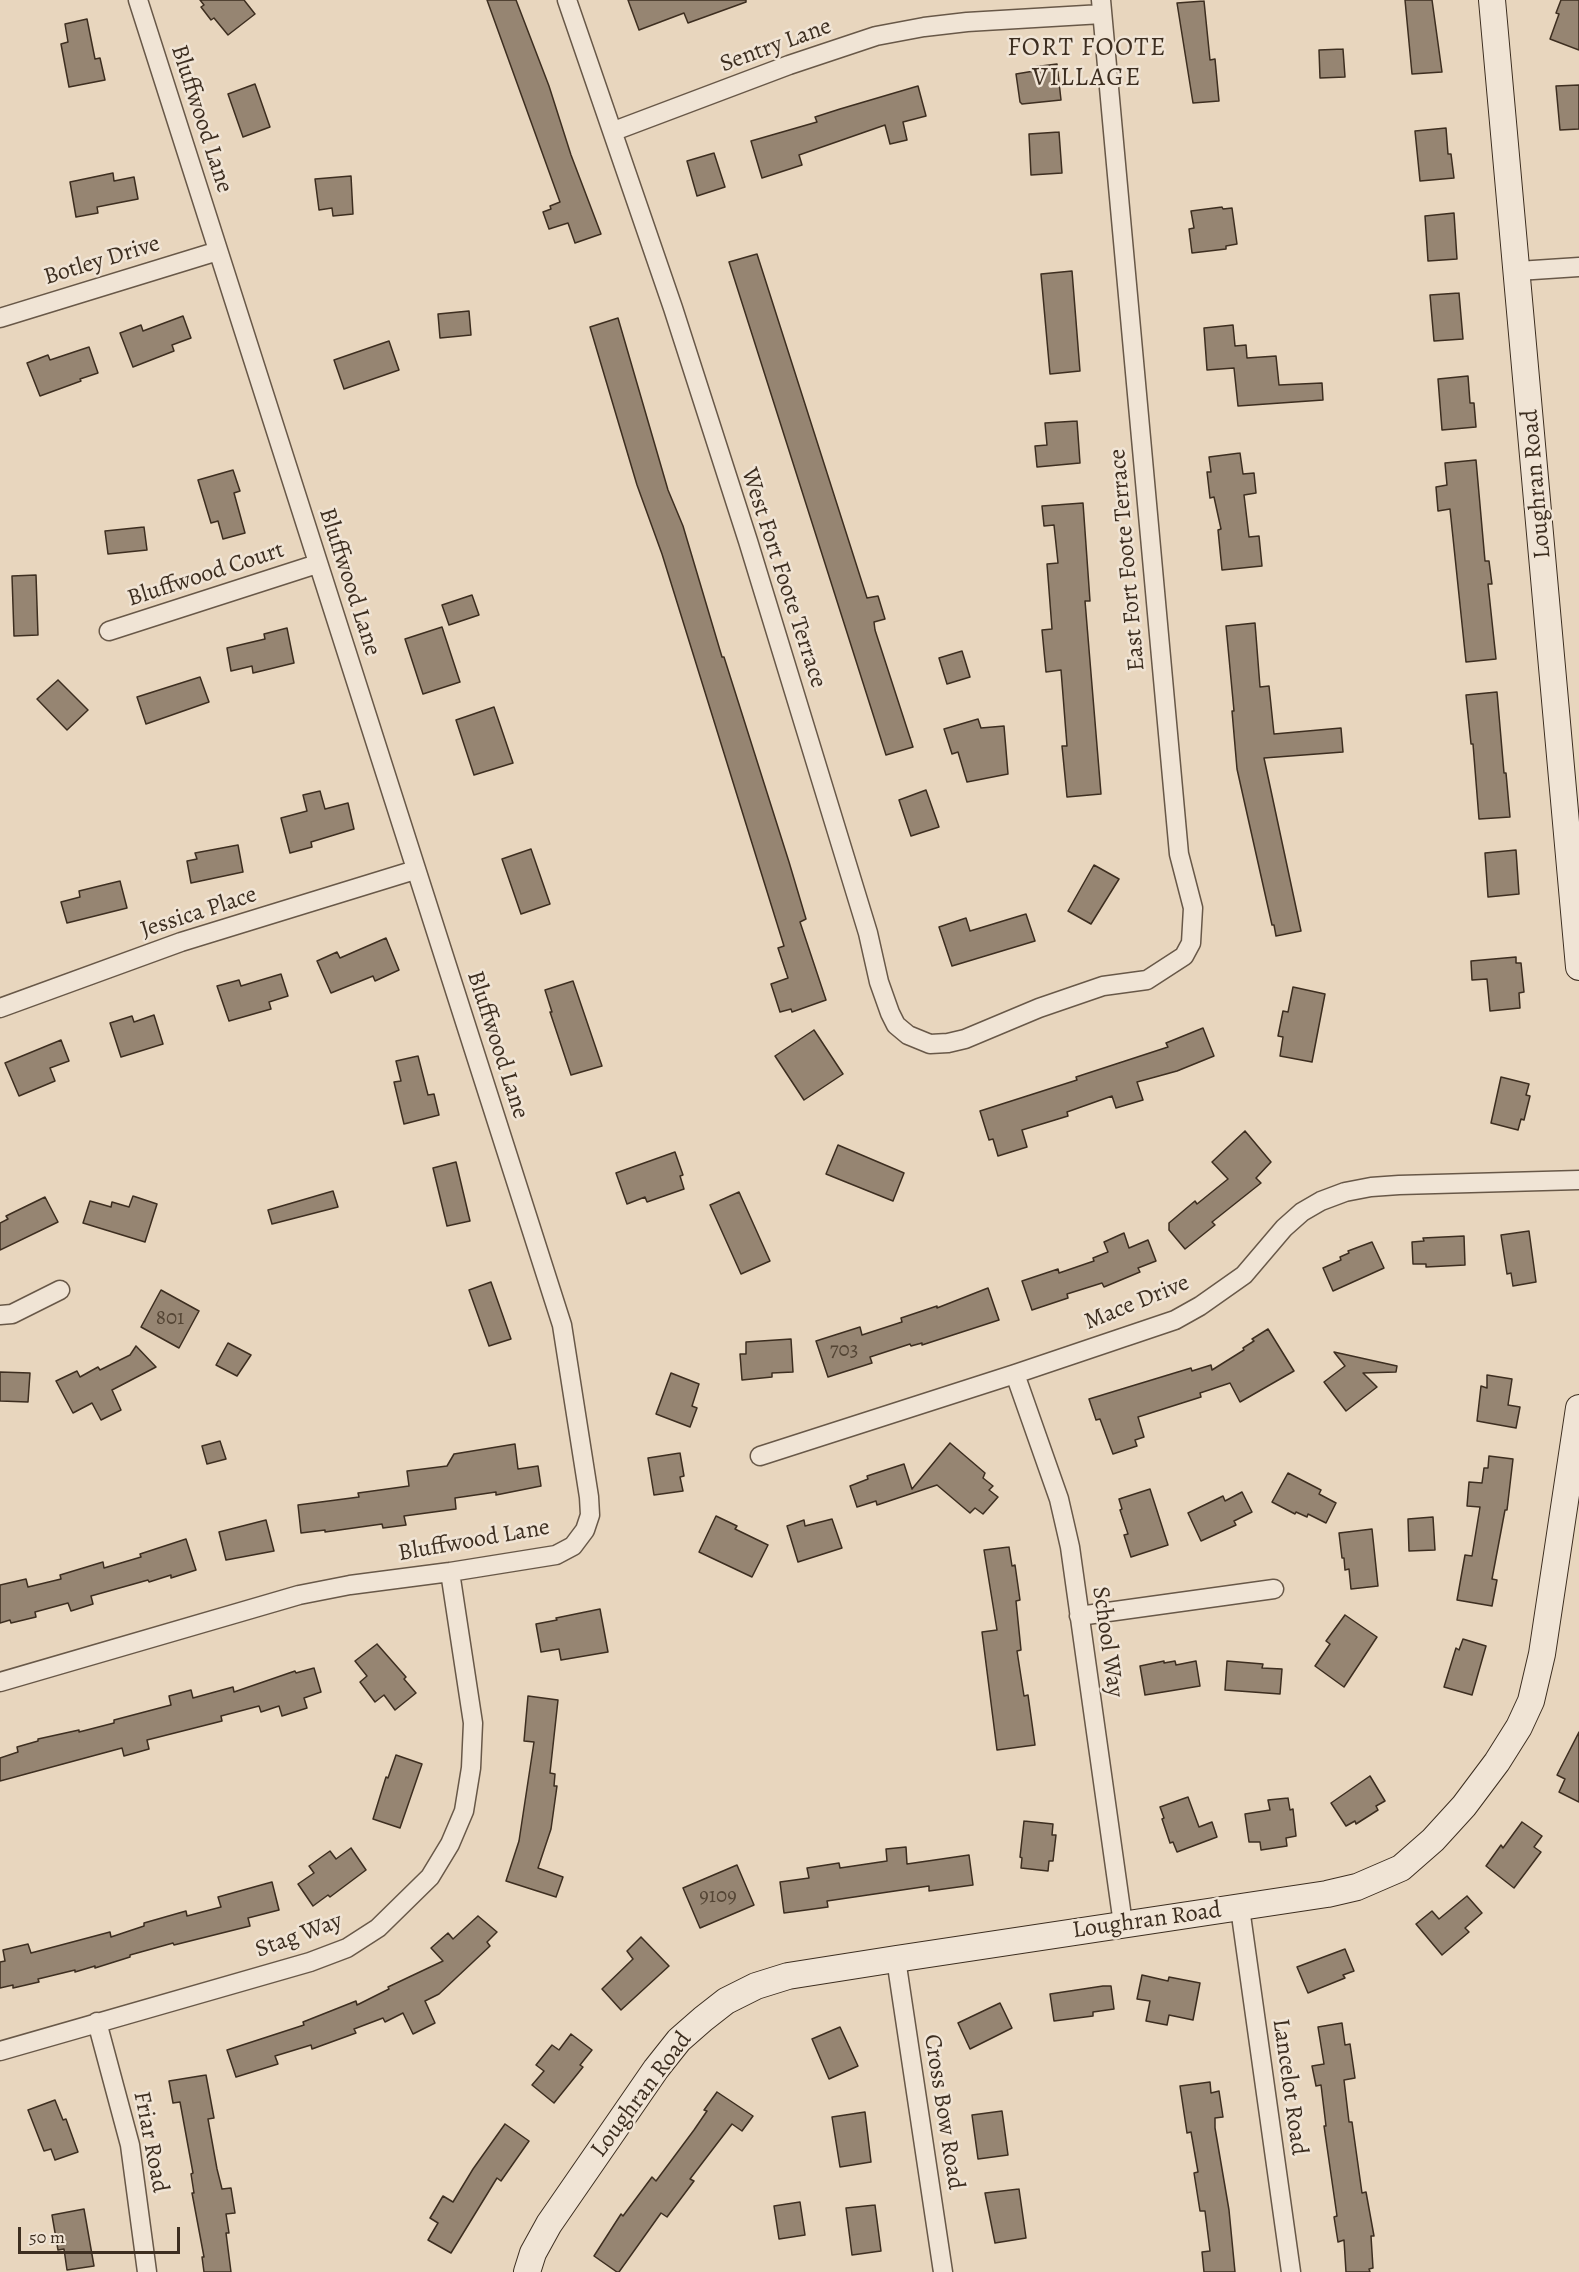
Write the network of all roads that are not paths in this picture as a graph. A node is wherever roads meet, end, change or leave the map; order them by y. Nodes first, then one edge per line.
1 (138, 0) edge
2 (567, 0) edge
3 (1492, 0) edge
4 (1101, 7) edge
5 (614, 132) junction
6 (218, 250) junction
7 (1579, 267) edge
8 (1518, 271) junction
9 (0, 318) edge
10 (317, 564) junction
11 (109, 631) dead end
12 (415, 870) junction
13 (1575, 875) edge
14 (1579, 967) edge
15 (0, 1008) edge
16 (1039, 1008) joint
17 (1579, 1180) edge
18 (60, 1290) dead end
19 (0, 1315) edge
20 (1015, 1374) junction
21 (1579, 1408) edge
22 (760, 1456) dead end
23 (450, 1572) junction
24 (1274, 1589) dead end
25 (1079, 1616) junction
26 (0, 1682) edge
27 (1240, 1908) junction
28 (1123, 1924) junction
29 (896, 1959) junction
30 (97, 2022) junction
31 (0, 2051) edge
32 (147, 2272) edge
33 (527, 2272) edge
34 (943, 2272) edge
35 (1291, 2272) edge

1 - 6 street, Bluffwood Lane
2 - 5 street, West Fort Foote Terrace
3 - 8 street, Loughran Road
4 - 5 street, Sentry Lane
4 - 16 street, East Fort Foote Terrace
5 - 16 street, West Fort Foote Terrace
6 - 9 street, Botley Drive
6 - 10 street, Bluffwood Lane
7 - 8 street
8 - 13 street, Loughran Road
10 - 11 street, Bluffwood Court
10 - 12 street, Bluffwood Lane
12 - 15 street, Jessica Place
12 - 23 street, Bluffwood Lane
13 - 14 street, Loughran Road
17 - 20 street, Mace Drive
18 - 19 street
20 - 22 street, Mace Drive
20 - 25 street, School Way
21 - 27 street, Loughran Road
23 - 26 street, Bluffwood Lane
23 - 30 street, Stag Way
24 - 25 street
25 - 28 street, School Way
27 - 28 street, Loughran Road
27 - 35 street, Lancelot Road
28 - 29 street, Loughran Road
29 - 33 street, Loughran Road
29 - 34 street, Cross Bow Road
30 - 31 street, Stag Way
30 - 32 street, Friar Road

